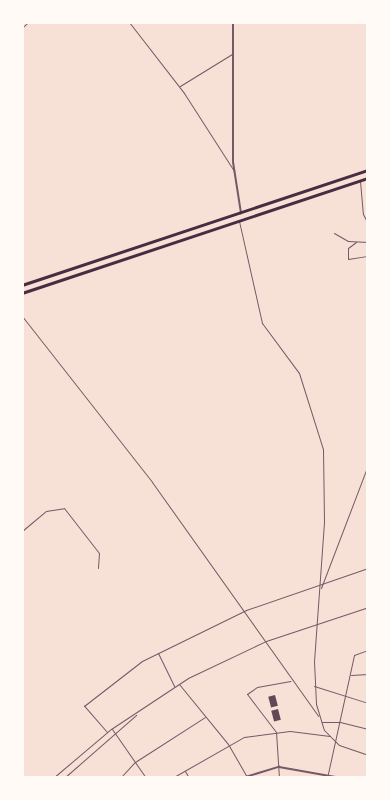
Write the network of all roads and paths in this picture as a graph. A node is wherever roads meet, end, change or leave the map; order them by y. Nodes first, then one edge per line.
1 (28, 22) edge
2 (129, 22) edge
3 (233, 22) edge
4 (23, 27) edge
5 (233, 54) junction
6 (179, 86) junction
7 (367, 169) edge
8 (234, 172) junction
9 (368, 178) edge
10 (360, 181) junction
11 (300, 193) junction
12 (302, 200) junction
13 (241, 213) junction
14 (240, 220) junction
15 (368, 224) edge
16 (334, 233) dead end
17 (356, 242) junction
18 (368, 242) edge
19 (368, 256) edge
20 (22, 286) edge
21 (23, 293) edge
22 (22, 316) edge
23 (368, 465) edge
24 (22, 531) edge
25 (98, 568) dead end
26 (368, 568) edge
27 (322, 584) junction
28 (368, 607) edge
29 (246, 610) junction
30 (317, 623) junction
31 (266, 641) junction
32 (368, 650) edge
33 (158, 653) junction
34 (368, 674) edge
35 (350, 675) junction
36 (290, 681) junction
37 (178, 684) junction
38 (175, 686) junction
39 (314, 686) junction
40 (346, 698) junction
41 (368, 703) edge
42 (138, 712) junction
43 (206, 717) junction
44 (319, 717) junction
45 (320, 722) junction
46 (340, 722) junction
47 (112, 729) junction
48 (368, 729) edge
49 (108, 732) junction
50 (276, 732) junction
51 (115, 734) junction
52 (330, 736) junction
53 (334, 740) junction
54 (228, 744) junction
55 (368, 755) edge
56 (135, 762) junction
57 (278, 767) junction
58 (184, 770) junction
59 (246, 775) junction
60 (327, 776) edge
61 (53, 778) edge
62 (64, 778) edge
63 (120, 778) edge
64 (146, 778) edge
65 (172, 778) edge
66 (189, 778) edge
67 (242, 778) edge
68 (279, 778) edge
69 (341, 778) edge

1 - 4 street
2 - 6 street
3 - 5 street
5 - 6 street
5 - 8 street
6 - 8 street
7 - 11 main road
8 - 13 street
9 - 10 main road
10 - 12 main road
10 - 15 street
11 - 12 main road
11 - 13 main road
12 - 14 main road
13 - 20 main road
14 - 21 main road
14 - 27 street
16 - 17 street
17 - 18 street
17 - 19 street
20 - 21 main road
22 - 29 street
23 - 27 street
24 - 25 street
26 - 27 street
27 - 29 street
27 - 30 street
28 - 30 street
29 - 31 street
29 - 33 street
30 - 31 street
30 - 39 street
31 - 36 street
31 - 37 street
32 - 35 street
33 - 38 street
33 - 49 street
34 - 35 street
35 - 40 street
36 - 44 street
36 - 50 street
37 - 38 street
37 - 43 street
38 - 42 street
39 - 40 street
39 - 44 street
40 - 41 street
40 - 46 street
42 - 47 street
42 - 51 street
43 - 54 street
43 - 56 street
44 - 45 street
45 - 46 street
45 - 52 street
46 - 48 street
46 - 53 street
47 - 49 street
47 - 51 street
49 - 61 street
50 - 52 street
50 - 54 street
50 - 57 street
51 - 56 street
51 - 62 street
52 - 53 street
53 - 55 street
53 - 60 street
54 - 58 street
54 - 59 street
56 - 63 street
56 - 64 street
57 - 59 street
57 - 60 street
57 - 68 street
58 - 65 street
58 - 66 street
59 - 67 street
60 - 69 street

